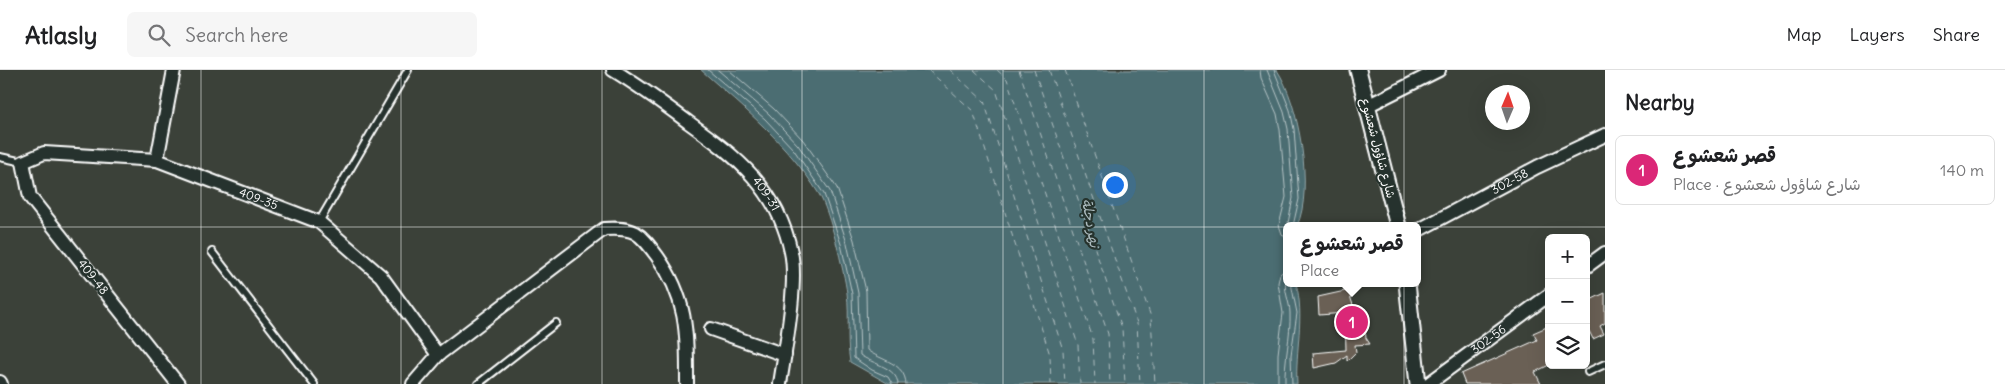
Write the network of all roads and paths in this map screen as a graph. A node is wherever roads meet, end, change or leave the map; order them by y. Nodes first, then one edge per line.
1 (174, 70) edge
2 (408, 70) edge
3 (613, 70) edge
4 (1358, 70) edge
5 (1439, 70) edge
6 (1367, 106) junction
7 (1605, 135) edge
8 (0, 158) edge
9 (157, 160) junction
10 (23, 162) junction
11 (319, 222) junction
12 (1397, 222) edge
13 (1421, 229) edge
14 (212, 252) dead end
15 (1605, 253) edge
16 (1590, 264) edge
17 (1407, 287) edge
18 (1545, 298) edge
19 (556, 323) dead end
20 (711, 329) dead end
21 (438, 355) junction
22 (785, 355) junction
23 (1605, 364) edge
24 (1588, 372) dead end
25 (178, 384) edge
26 (314, 384) edge
27 (413, 384) edge
28 (478, 384) edge
29 (687, 384) edge
30 (780, 384) edge
31 (1418, 384) edge
32 (1428, 384) edge

1 - 9 street
2 - 11 lane
3 - 22 street, 409-31
4 - 6 street, شارع شاؤول شعشوع
5 - 6 street
6 - 12 street, شارع شاؤول شعشوع
7 - 13 street, 302-58
8 - 10 lane
9 - 10 street, 409-35
9 - 11 street, 409-35
10 - 25 street, 409-48
11 - 21 street, 409-35
14 - 26 lane
15 - 16 street
17 - 31 street
18 - 32 street, 302-56
19 - 28 lane
20 - 22 street
21 - 27 street
21 - 29 street
22 - 30 street, 409-31
23 - 24 lane

